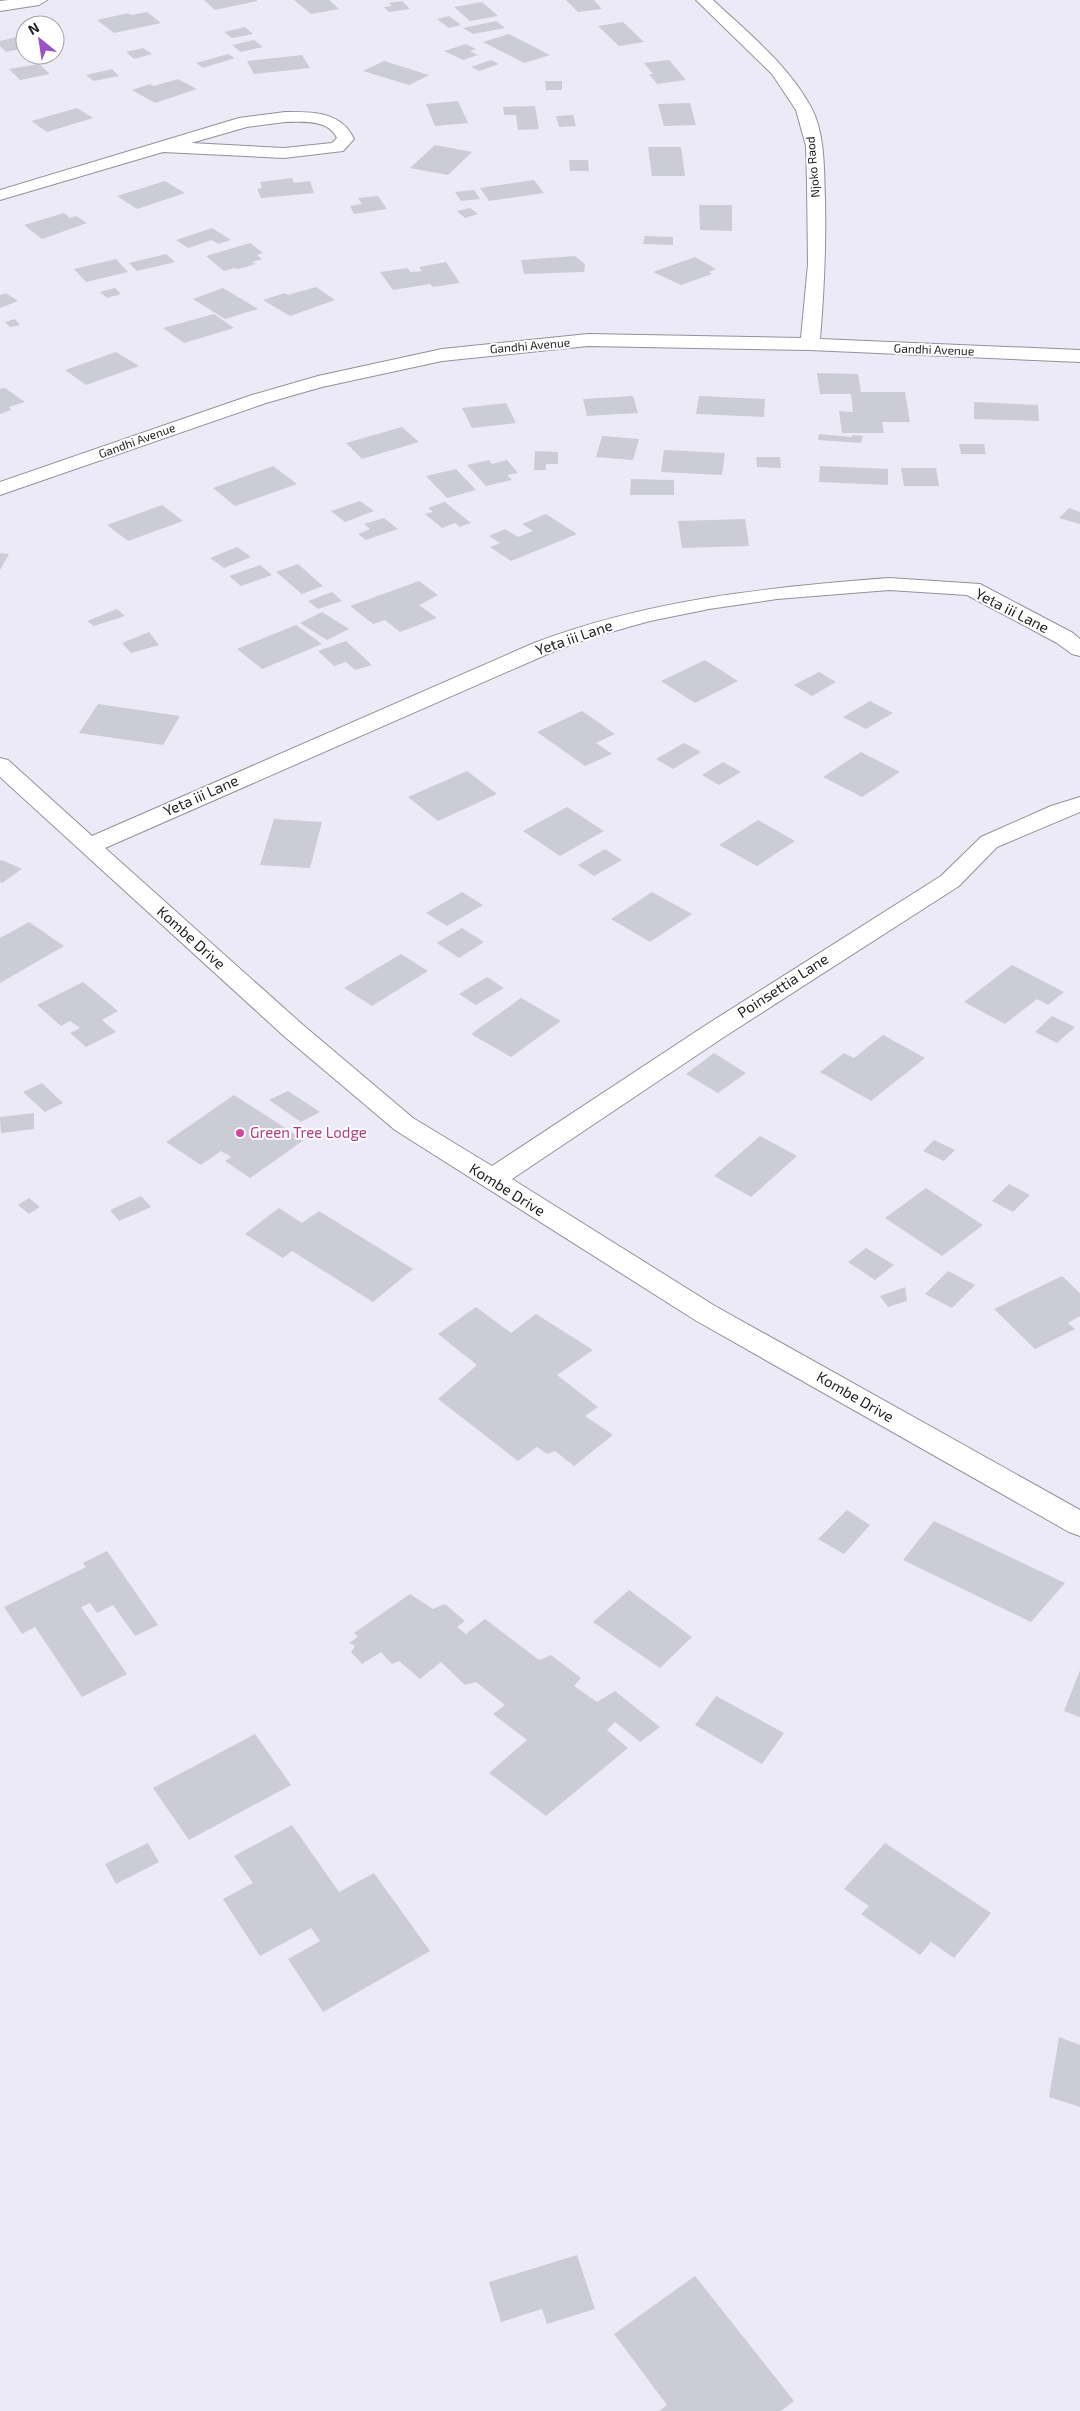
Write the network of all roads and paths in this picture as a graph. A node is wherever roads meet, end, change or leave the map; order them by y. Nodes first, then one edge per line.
1 (39, 0) edge
2 (704, 0) edge
3 (0, 6) edge
4 (165, 147) junction
5 (0, 195) edge
6 (810, 344) junction
7 (1080, 356) edge
8 (0, 489) edge
9 (1080, 649) edge
10 (0, 765) edge
11 (1080, 804) edge
12 (88, 846) junction
13 (491, 1180) junction
14 (1080, 1524) edge

1 - 3 street
2 - 6 street, Njoko Raod
4 - 4 street
4 - 5 street
6 - 7 street, Gandhi Avenue
6 - 8 street, Gandhi Avenue
9 - 12 street, Yeta iii Lane
10 - 12 street, Kombe Drive
11 - 13 street, Poinsettia Lane
12 - 13 street, Kombe Drive
13 - 14 street, Kombe Drive

